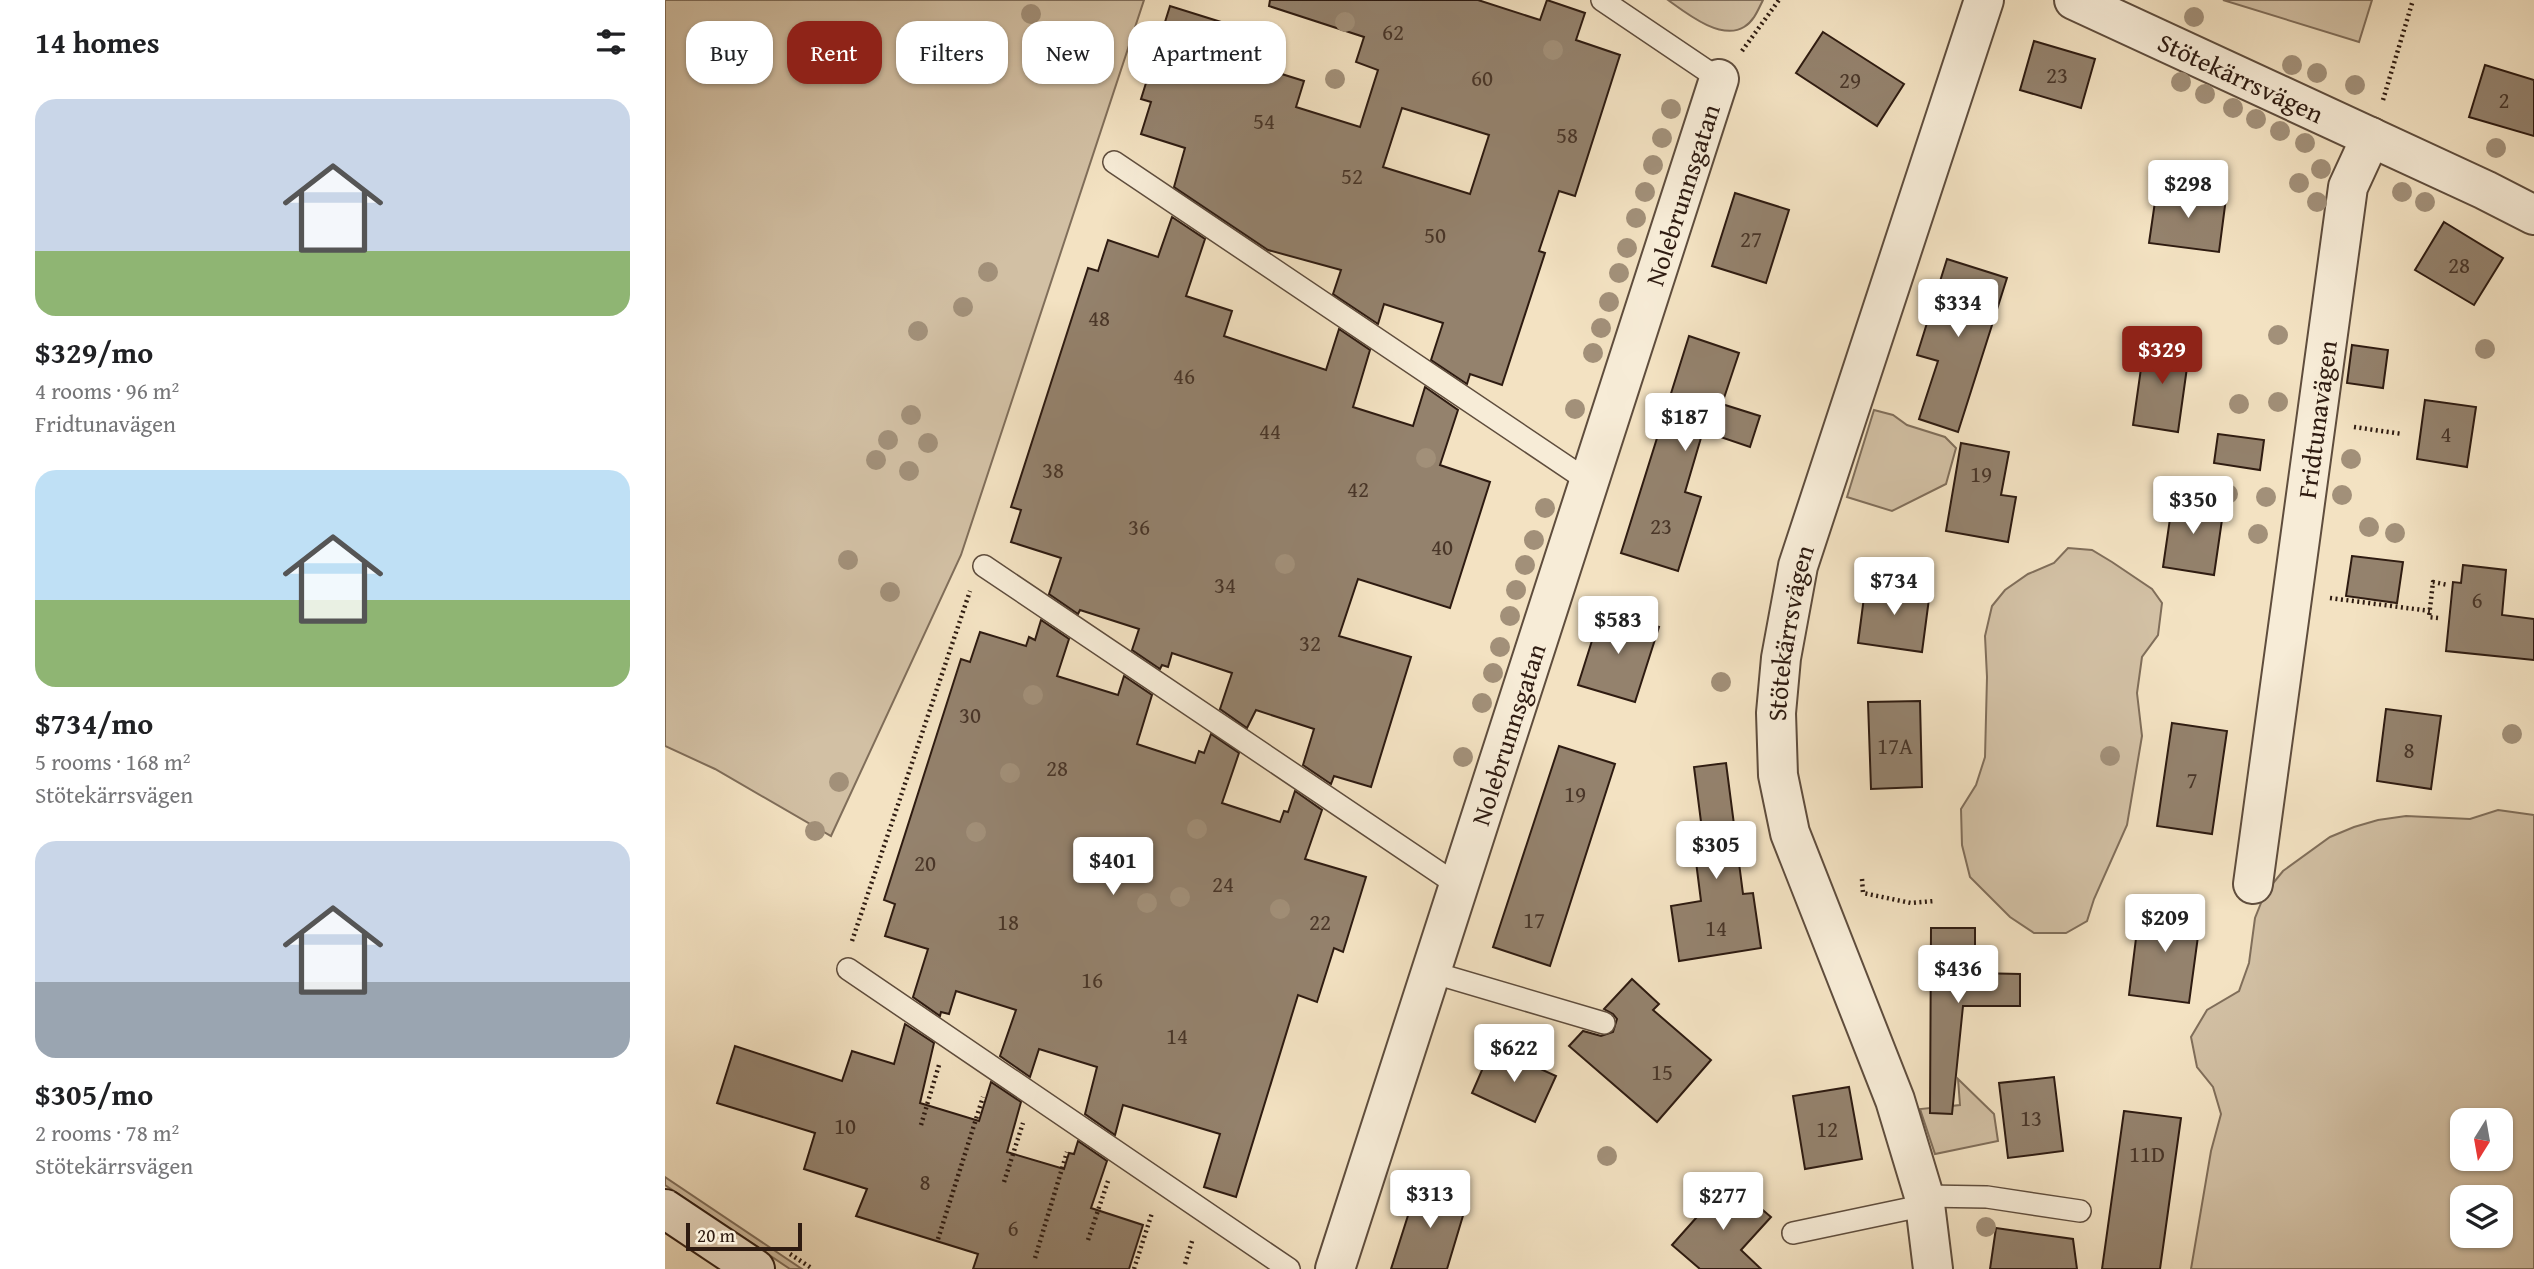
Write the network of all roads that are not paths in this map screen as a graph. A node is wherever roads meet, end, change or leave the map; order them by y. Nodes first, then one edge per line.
1 (1602, 0) edge
2 (1984, 0) edge
3 (2074, 0) edge
4 (1719, 79) joint
5 (2371, 137) junction
6 (1114, 162) dead end
7 (2534, 215) edge
8 (1588, 481) junction
9 (983, 566) road end
10 (2253, 884) dead end
11 (1459, 886) junction
12 (848, 969) road end
13 (1431, 972) junction
14 (1604, 1023) dead end
15 (1925, 1201) junction
16 (665, 1209) edge
17 (2080, 1211) dead end
18 (1793, 1233) dead end
19 (755, 1269) edge
20 (1289, 1269) edge
21 (1335, 1269) edge
22 (1933, 1269) edge

1 - 4 lane
2 - 15 street, Stötekärrsvägen
3 - 5 street, Stötekärrsvägen
4 - 8 street, Nolebrunnsgatan
5 - 7 street
5 - 10 street, Fridtunavägen
6 - 8 lane
8 - 11 street, Nolebrunnsgatan
9 - 11 lane
11 - 13 street, Nolebrunnsgatan
12 - 20 lane
13 - 14 lane
13 - 21 street, Nolebrunnsgatan
15 - 17 lane
15 - 18 lane
15 - 22 street, Stötekärrsvägen
16 - 19 street

